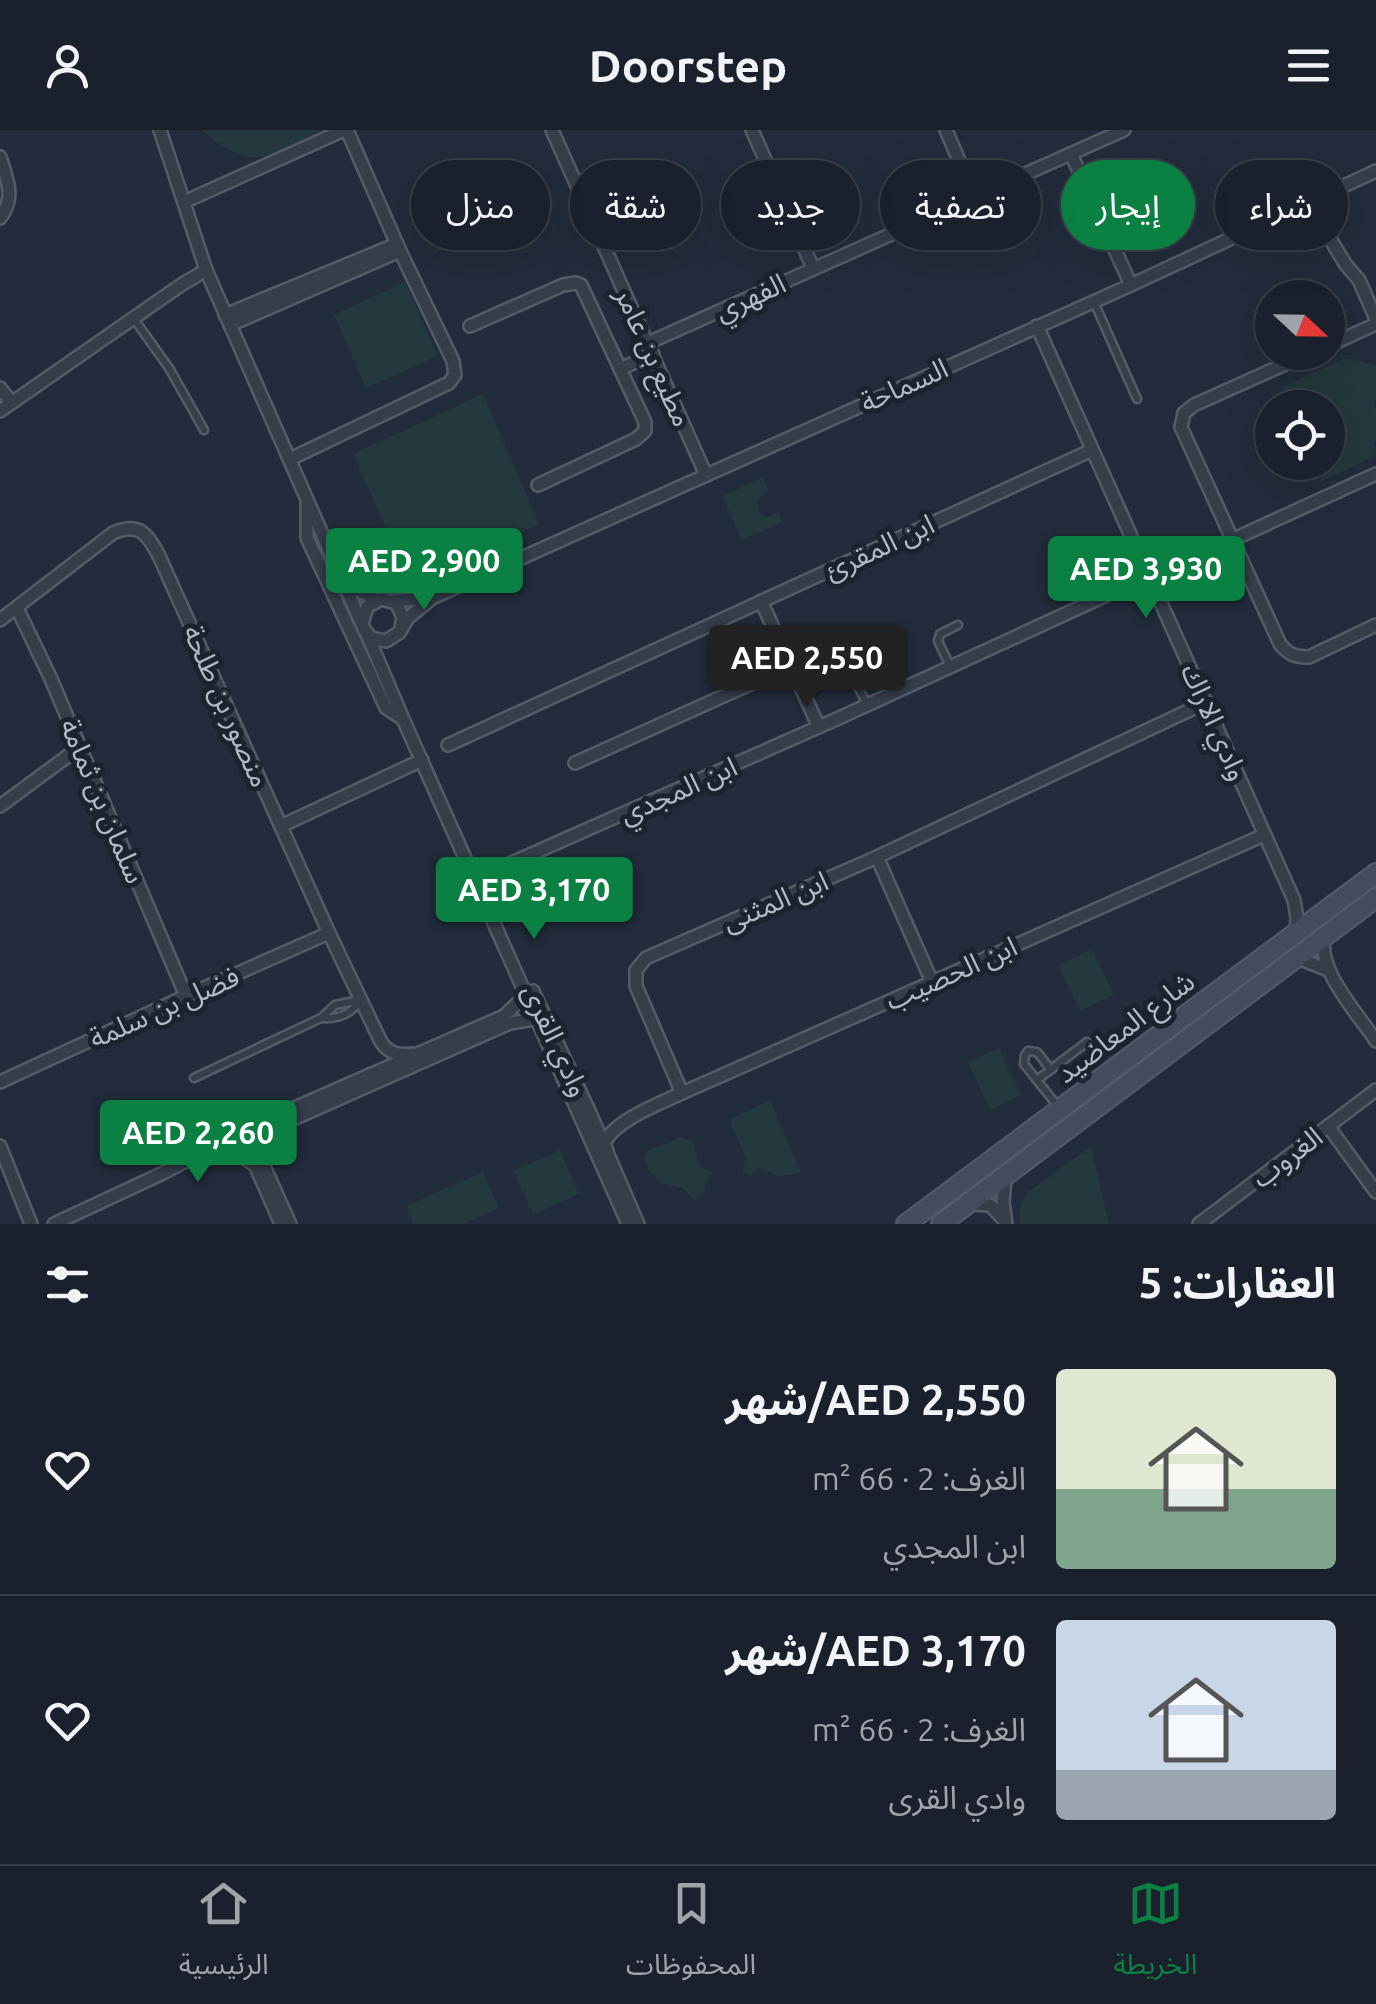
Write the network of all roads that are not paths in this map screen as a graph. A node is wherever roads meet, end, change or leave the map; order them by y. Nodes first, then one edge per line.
1 (160, 130) edge
2 (346, 130) edge
3 (552, 130) edge
4 (752, 130) edge
5 (946, 130) edge
6 (1124, 130) edge
7 (1071, 154) junction
8 (0, 157) edge
9 (959, 160) edge
10 (1041, 168) edge
11 (1376, 171) edge
12 (1348, 184) edge
13 (184, 202) junction
14 (0, 218) edge
15 (880, 239) edge
16 (1215, 245) edge
17 (398, 248) junction
18 (1337, 250) edge
19 (813, 268) junction
20 (206, 270) junction
21 (1130, 285) junction
22 (1093, 301) junction
23 (134, 318) junction
24 (227, 320) junction
25 (1376, 321) edge
26 (470, 326) dead end
27 (1037, 326) junction
28 (1345, 337) edge
29 (651, 349) junction
30 (620, 369) junction
31 (1272, 370) edge
32 (0, 388) edge
33 (1137, 399) dead end
34 (5, 407) edge
35 (204, 430) dead end
36 (1092, 450) junction
37 (290, 459) junction
38 (706, 474) junction
39 (1376, 474) edge
40 (538, 485) dead end
41 (307, 500) junction
42 (1234, 540) junction
43 (341, 576) junction
44 (1148, 576) junction
45 (432, 598) junction
46 (376, 600) junction
47 (391, 601) junction
48 (761, 601) junction
49 (18, 608) junction
50 (0, 620) edge
51 (958, 625) dead end
52 (1376, 625) edge
53 (365, 629) junction
54 (399, 632) junction
55 (806, 646) dead end
56 (790, 666) junction
57 (950, 667) junction
58 (1207, 702) junction
59 (868, 705) junction
60 (402, 718) junction
61 (820, 727) junction
62 (448, 745) dead end
63 (80, 748) junction
64 (422, 760) junction
65 (575, 763) dead end
66 (0, 806) edge
67 (281, 826) junction
68 (1264, 835) junction
69 (877, 857) junction
70 (1376, 873) edge
71 (478, 878) junction
72 (1376, 898) edge
73 (1294, 900) junction
74 (1328, 909) junction
75 (329, 933) junction
76 (1296, 934) junction
77 (1325, 936) junction
78 (1293, 960) junction
79 (1328, 970) junction
80 (932, 982) junction
81 (529, 992) junction
82 (186, 996) junction
83 (360, 1000) junction
84 (541, 1017) junction
85 (321, 1018) junction
86 (380, 1040) junction
87 (1376, 1041) edge
88 (1087, 1042) dead end
89 (413, 1054) junction
90 (1051, 1070) junction
91 (366, 1076) junction
92 (194, 1078) dead end
93 (1037, 1080) junction
94 (0, 1082) edge
95 (1376, 1090) edge
96 (682, 1092) junction
97 (1060, 1110) junction
98 (590, 1112) junction
99 (638, 1114) junction
100 (1328, 1126) junction
101 (252, 1127) junction
102 (234, 1136) junction
103 (0, 1146) edge
104 (263, 1146) junction
105 (607, 1150) junction
106 (240, 1156) junction
107 (164, 1173) junction
108 (1005, 1178) junction
109 (1376, 1192) edge
110 (969, 1204) junction
111 (31, 1224) edge
112 (54, 1224) edge
113 (281, 1224) edge
114 (290, 1224) edge
115 (628, 1224) edge
116 (638, 1224) edge
117 (906, 1224) edge
118 (941, 1224) edge
119 (1006, 1224) edge
120 (1199, 1224) edge

1 - 13 street, وادي القرى
2 - 13 street
2 - 17 street
3 - 29 street, مطيع بن عامر
4 - 19 street
5 - 9 street
6 - 7 street, الفهري
7 - 10 street, الفهري
7 - 21 street
8 - 14 street
11 - 12 street, السماحة
13 - 20 street, وادي القرى
15 - 19 street, الفهري
16 - 21 street, السماحة
17 - 24 street
17 - 37 street
18 - 25 street
19 - 29 street, الفهري
20 - 23 street
20 - 24 street, وادي القرى
21 - 22 street, السماحة
22 - 27 street, السماحة
22 - 33 lane
23 - 34 street
23 - 35 lane
24 - 37 street, وادي القرى
25 - 28 street
26 - 30 street
27 - 36 street, وادي الاراك
27 - 38 street, السماحة
29 - 30 street, الفهري
29 - 38 street, مطيع بن عامر
30 - 40 street
31 - 42 street
32 - 34 street
36 - 44 street, وادي الاراك
36 - 48 street, ابن المقرئ
37 - 41 street, وادي القرى
38 - 45 street, السماحة
39 - 42 street
41 - 43 street, وادي القرى
41 - 60 street, وادي القرى
42 - 52 street
43 - 46 street
43 - 53 street, وادي القرى
44 - 57 street, ابن المجدي
44 - 58 street, وادي الاراك
45 - 47 street, السماحة
45 - 54 street, السماحة
46 - 47 street
46 - 53 street
47 - 54 street
48 - 56 street
48 - 62 street, ابن المقرئ
49 - 50 street, منصور بن طلحة
49 - 63 street, سلمان بن ثمامة
49 - 67 street, منصور بن طلحة
51 - 57 lane
53 - 54 street
53 - 60 street, وادي القرى
54 - 71 street, وادي القرى
55 - 59 lane
56 - 61 street
56 - 65 street
57 - 59 street, ابن المجدي
58 - 68 street, وادي الاراك
58 - 69 street, ابن المثنى
59 - 61 street, ابن المجدي
60 - 64 street, وادي القرى
61 - 71 street, ابن المجدي
63 - 66 street
63 - 82 street, سلمان بن ثمامة
64 - 67 street
64 - 71 street, وادي القرى
67 - 75 street, منصور بن طلحة
68 - 73 street, وادي الاراك
68 - 80 street, ابن الحصيب
69 - 80 street
69 - 96 street, ابن المثنى
70 - 74 street, شارع المعاضيد
71 - 81 street, وادي القرى
72 - 77 street, شارع المعاضيد
73 - 74 street
73 - 76 street, وادي الاراك
74 - 76 street, شارع المعاضيد
75 - 82 street, فضل بن سلمة
75 - 83 street, منصور بن طلحة
76 - 97 street, شارع المعاضيد
77 - 78 street, شارع المعاضيد
77 - 79 street
78 - 79 street
78 - 108 street, شارع المعاضيد
79 - 87 street
80 - 96 street, ابن الحصيب
81 - 84 street, وادي القرى
81 - 89 street
82 - 94 street, فضل بن سلمة
83 - 85 lane
83 - 85 lane
83 - 86 street, منصور بن طلحة
84 - 98 street, وادي القرى
84 - 104 street
84 - 115 street, وادي القرى
85 - 92 lane
86 - 89 street
86 - 91 street
88 - 90 lane
89 - 91 street
90 - 93 lane
90 - 93 lane
91 - 101 street
93 - 97 lane
95 - 100 street, الغروب
96 - 99 street, ابن الحصيب
97 - 117 street, شارع المعاضيد
98 - 99 street, ابن الحصيب
98 - 105 street, وادي القرى
99 - 105 street, ابن الحصيب
100 - 109 street
100 - 120 street, الغروب
101 - 102 street
101 - 104 street
102 - 106 street
102 - 107 street
103 - 111 street
104 - 106 street
104 - 114 street
105 - 116 street, وادي القرى
106 - 107 street
106 - 113 street
107 - 112 street
108 - 110 street, شارع المعاضيد
108 - 119 street
110 - 118 street, شارع المعاضيد
110 - 119 street

